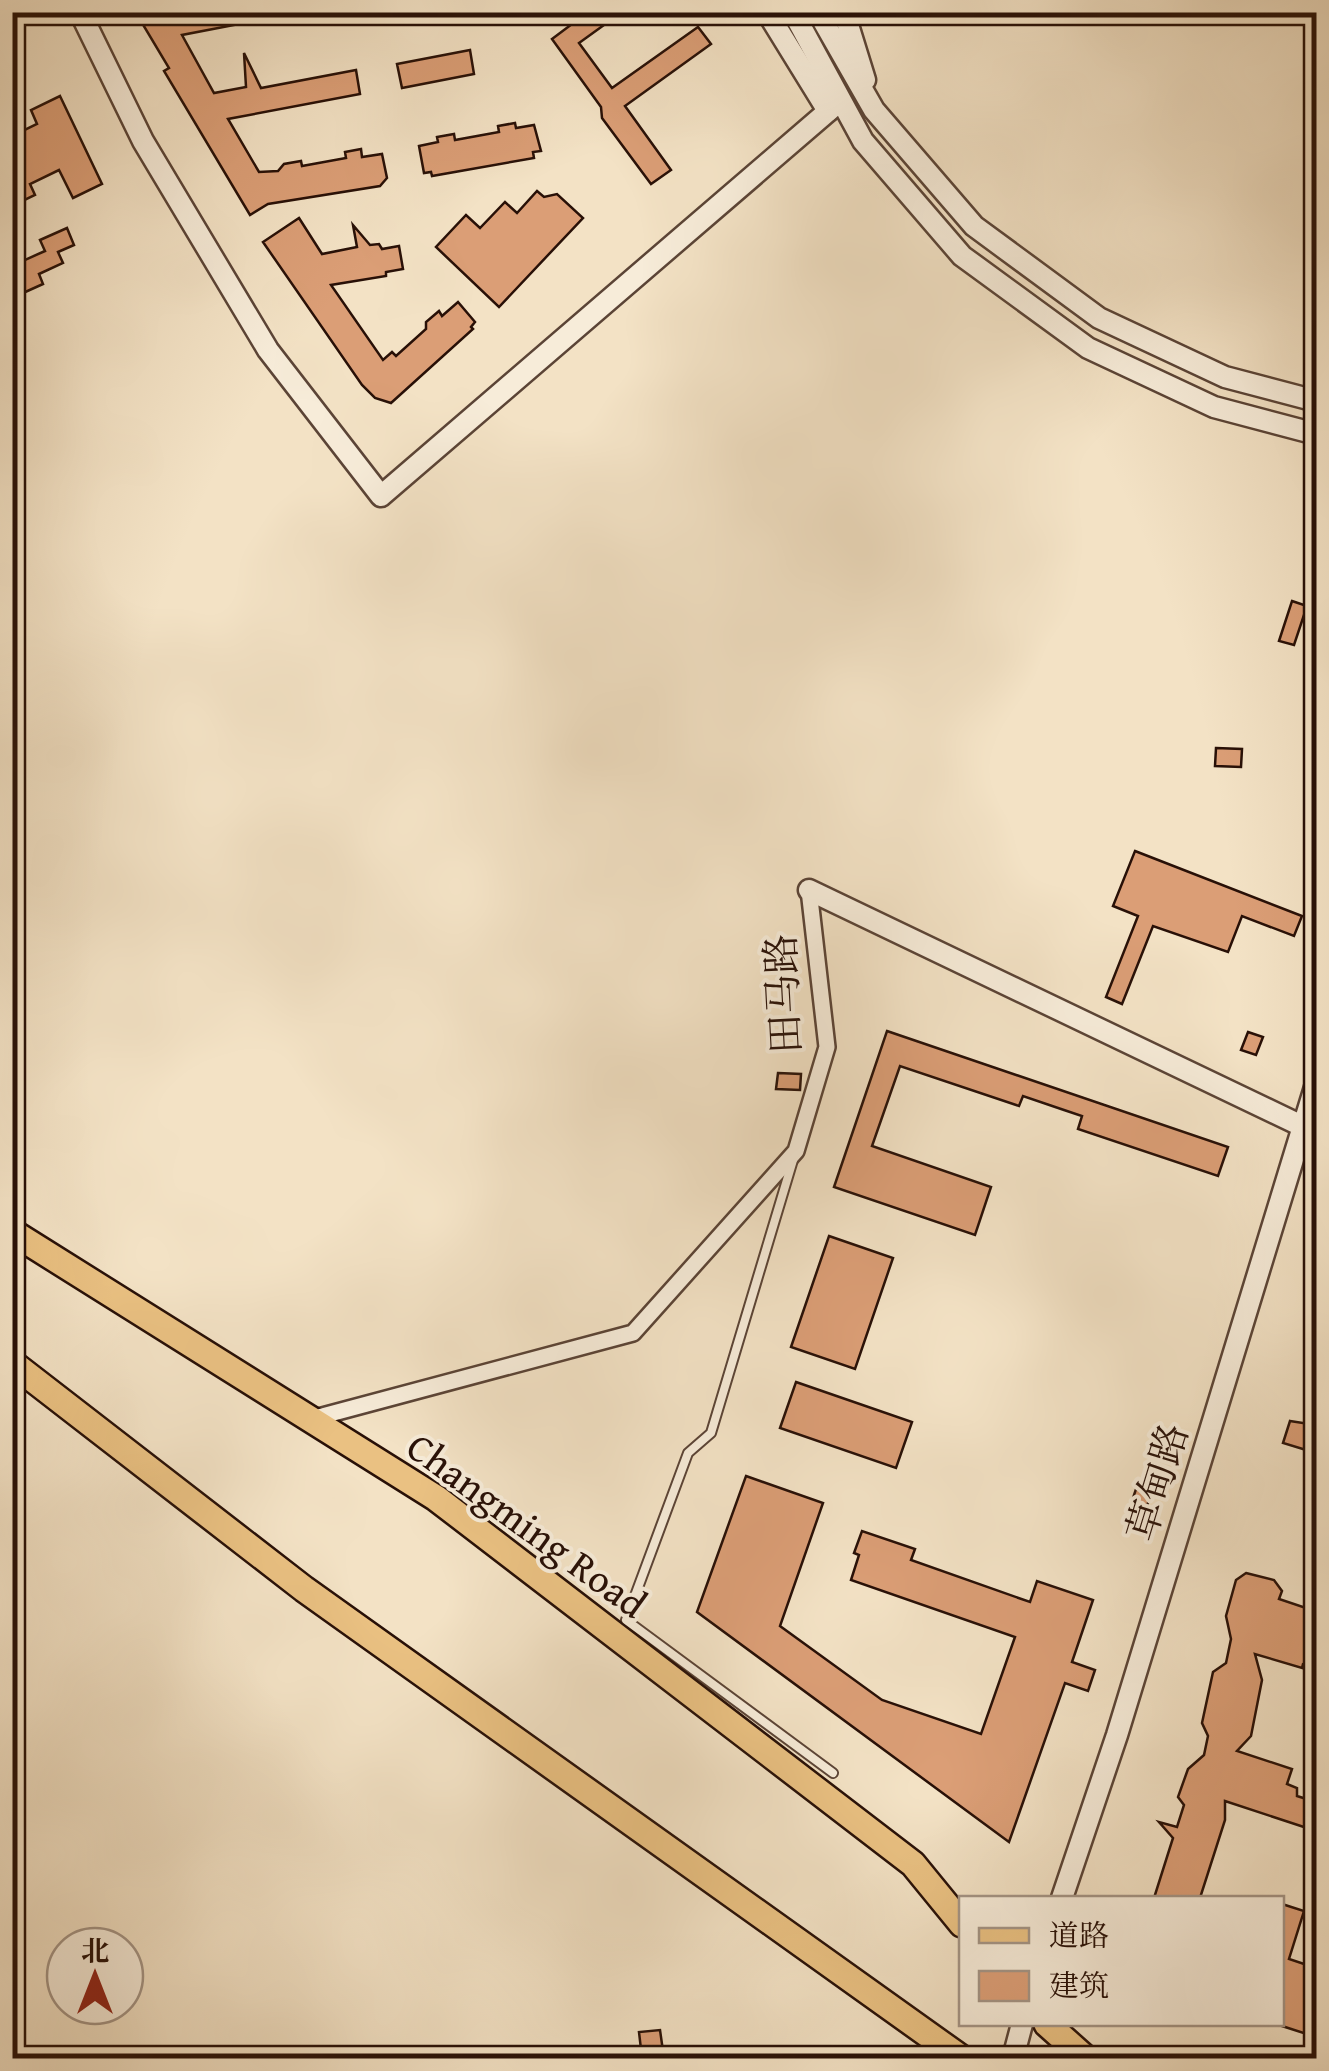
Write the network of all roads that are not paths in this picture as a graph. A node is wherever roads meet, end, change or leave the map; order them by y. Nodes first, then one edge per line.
1 (80, 12) edge
2 (767, 12) edge
3 (793, 12) edge
4 (818, 12) edge
5 (844, 12) edge
6 (834, 106) junction
7 (874, 110) junction
8 (1316, 402) edge
9 (1316, 434) edge
10 (808, 890) joint
11 (1316, 1084) edge
12 (1309, 1128) edge
13 (796, 1151) junction
14 (12, 1232) edge
15 (12, 1363) edge
16 (311, 1418) junction
17 (832, 1773) dead end
18 (1063, 1896) edge
19 (959, 1920) edge
20 (1021, 2026) edge
21 (1049, 2026) edge
22 (961, 2058) edge
23 (1013, 2058) edge
24 (1085, 2058) edge

1 - 6 street
2 - 6 street
3 - 6 street
4 - 7 street
5 - 7 street
6 - 9 street
7 - 8 street
10 - 12 street
10 - 13 street, 田马路
11 - 12 street, 草甸路
12 - 18 street, 草甸路
13 - 16 street
13 - 17 lane
14 - 16 main road, Changming Road
15 - 22 main road
16 - 19 main road, Changming Road
20 - 23 street
21 - 24 main road

